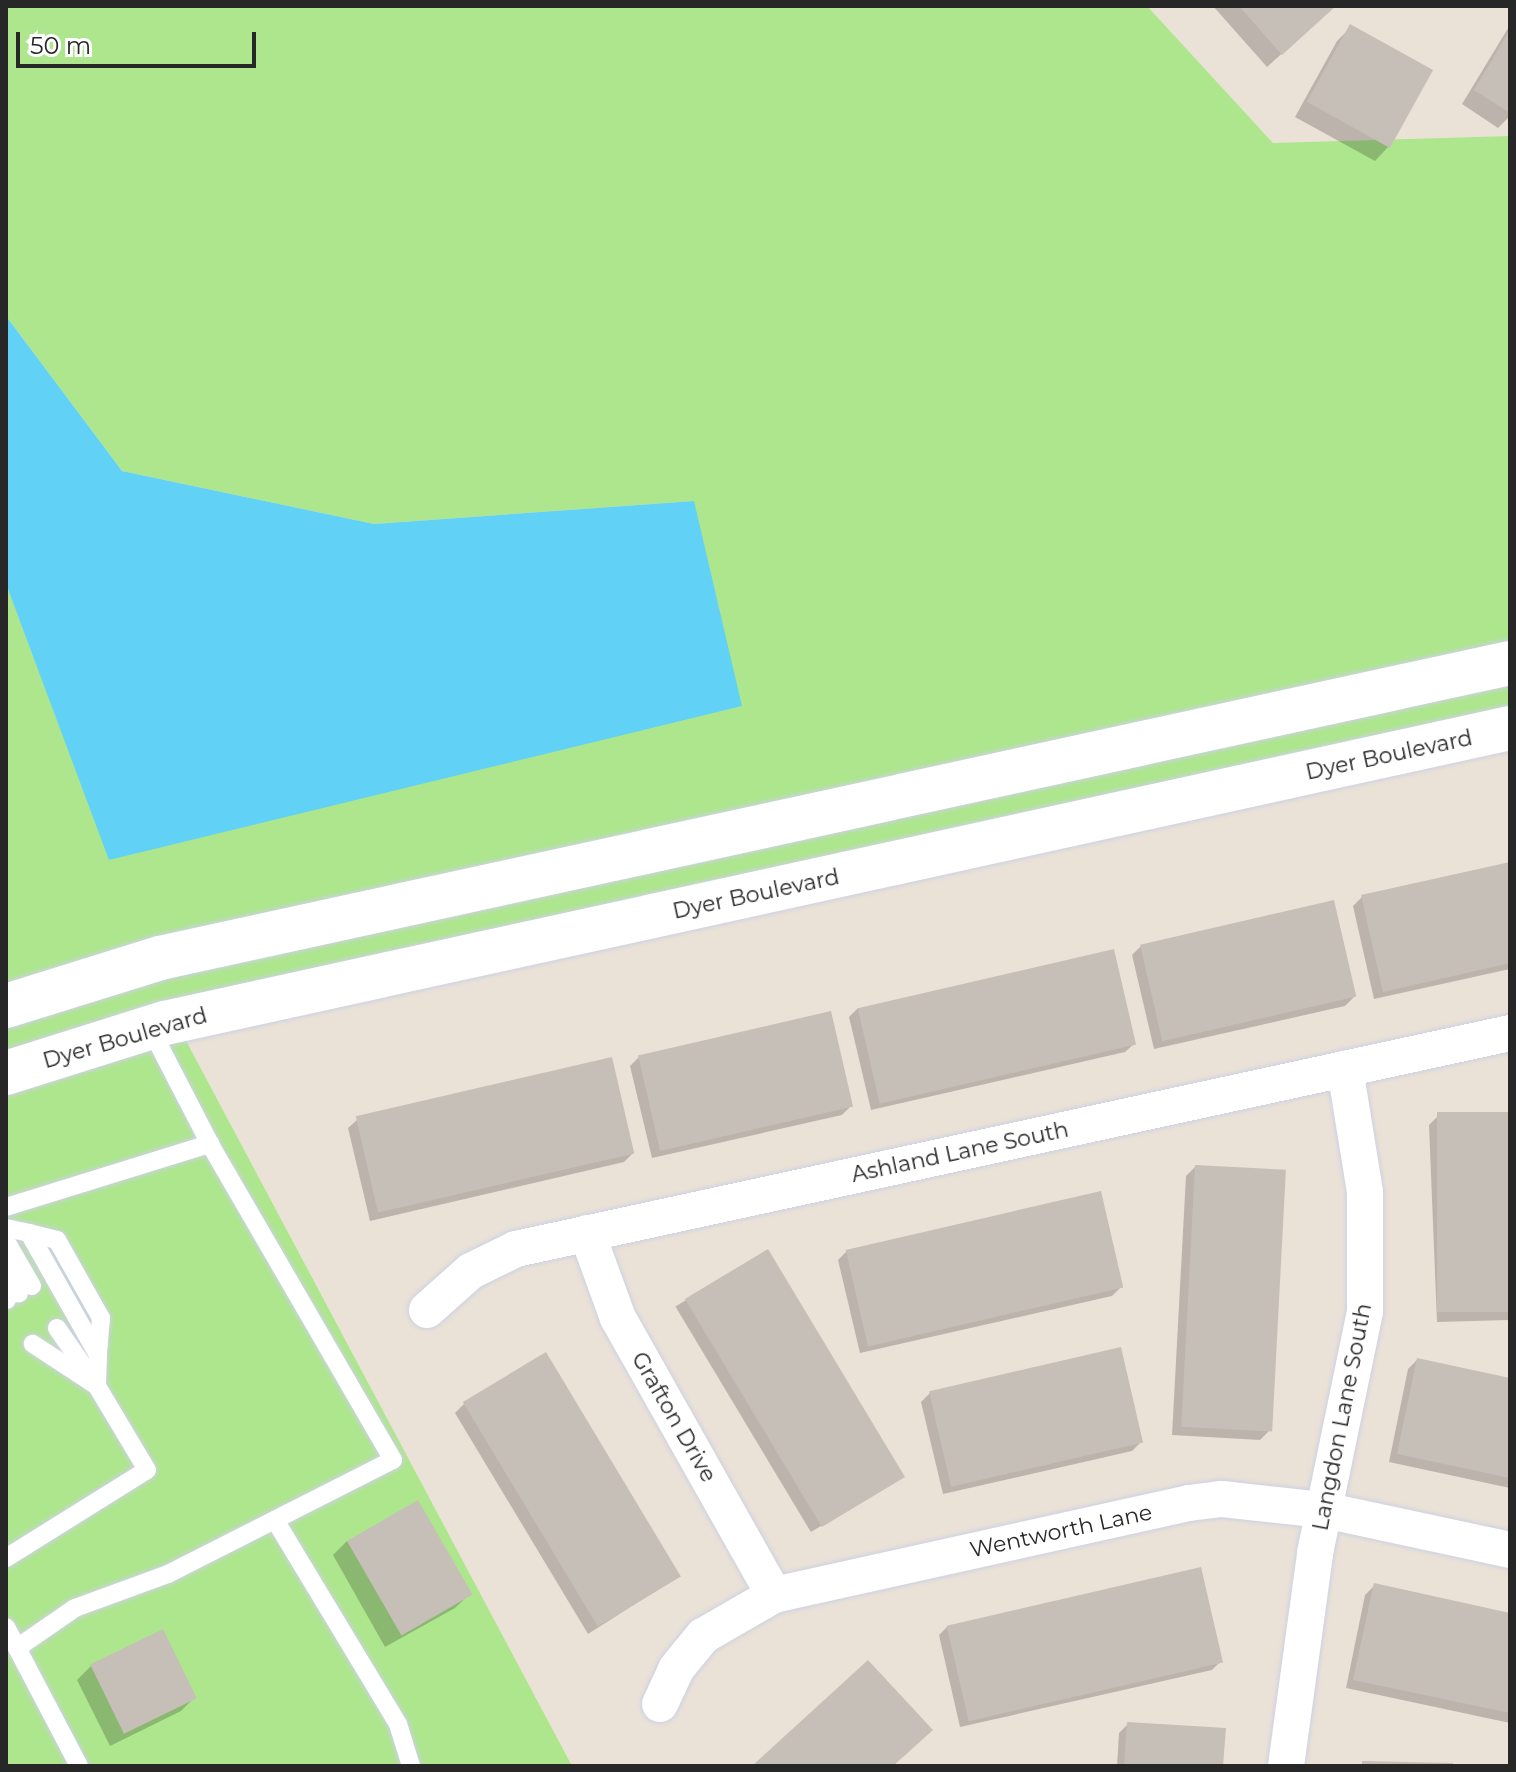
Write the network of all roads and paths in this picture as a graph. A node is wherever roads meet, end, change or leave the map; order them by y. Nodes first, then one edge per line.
1 (1510, 663) edge
2 (1510, 728) edge
3 (6, 1006) edge
4 (150, 1028) junction
5 (1510, 1033) edge
6 (1345, 1069) junction
7 (6, 1073) edge
8 (210, 1144) junction
9 (6, 1207) edge
10 (6, 1228) edge
11 (587, 1233) junction
12 (6, 1241) edge
13 (6, 1252) edge
14 (16, 1293) edge
15 (427, 1310) dead end
16 (97, 1386) junction
17 (1324, 1510) junction
18 (275, 1520) junction
19 (1510, 1550) edge
20 (6, 1558) edge
21 (774, 1595) junction
22 (6, 1627) edge
23 (17, 1648) junction
24 (660, 1704) dead end
25 (79, 1766) edge
26 (411, 1766) edge
27 (1286, 1766) edge

1 - 3 main road
2 - 4 main road, Dyer Boulevard
4 - 7 main road, Dyer Boulevard
4 - 8 lane
5 - 6 street, Ashland Lane South
6 - 11 street, Ashland Lane South
6 - 17 street, Langdon Lane South
8 - 9 lane
8 - 18 lane
10 - 16 lane
11 - 15 street, Ashland Lane South
11 - 21 street, Grafton Drive
12 - 14 lane
13 - 14 lane
16 - 16 lane
16 - 20 lane
17 - 19 street, Wentworth Lane
17 - 21 street, Wentworth Lane
17 - 27 street, Langdon Lane South
18 - 23 lane
18 - 26 lane
21 - 24 street, Wentworth Lane
22 - 23 lane
23 - 25 lane

